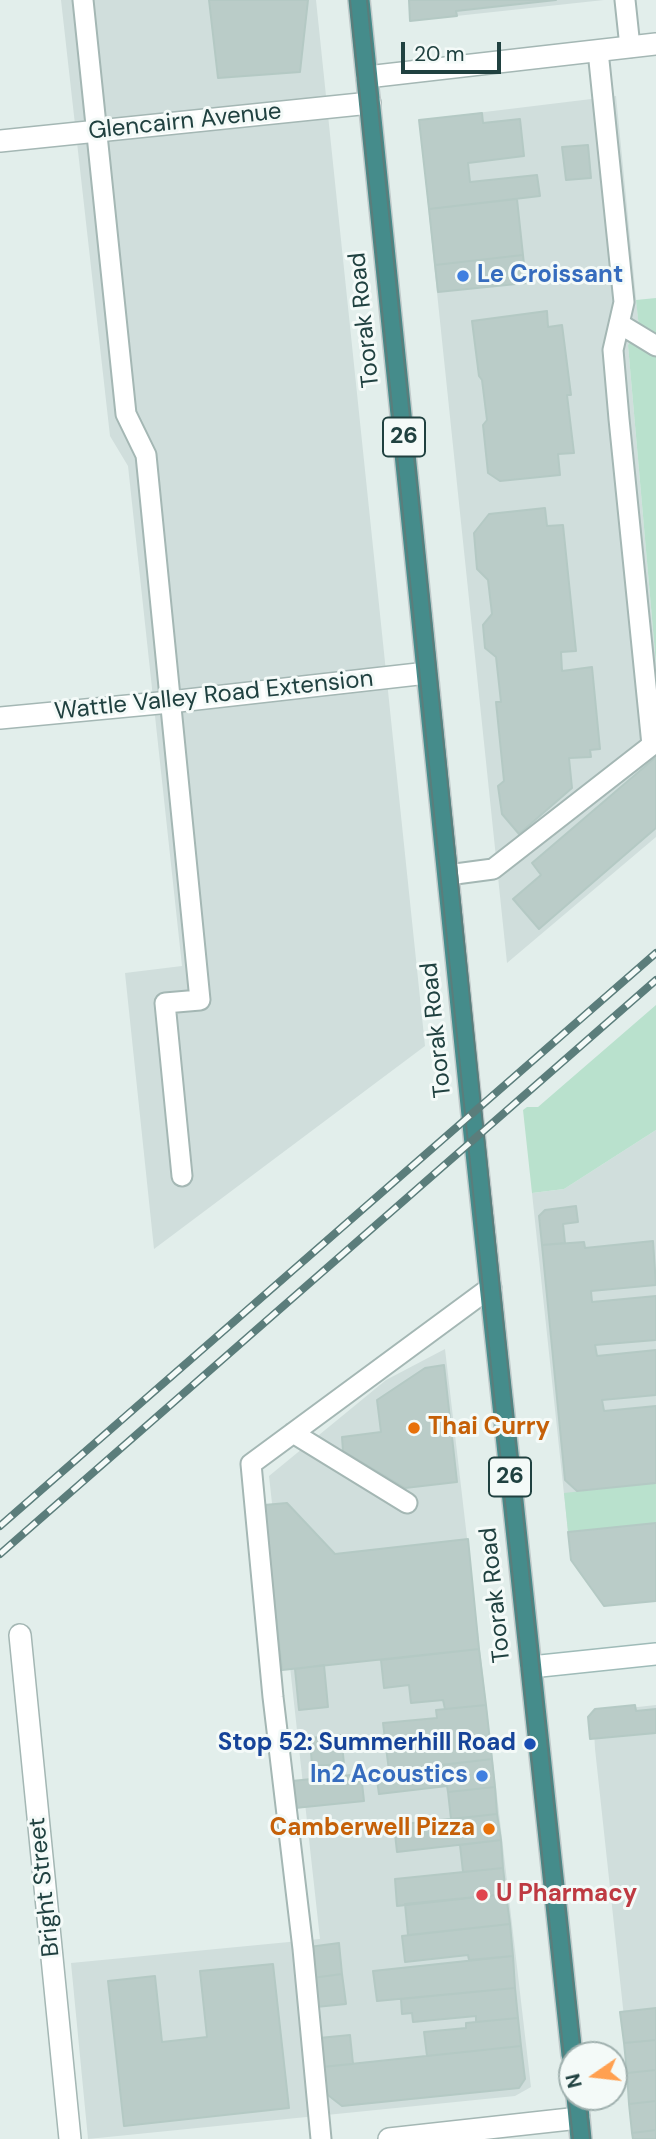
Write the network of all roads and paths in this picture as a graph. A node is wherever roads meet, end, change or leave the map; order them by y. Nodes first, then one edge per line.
1 (83, 0) edge
2 (359, 0) edge
3 (625, 0) edge
4 (656, 44) edge
5 (630, 47) junction
6 (598, 51) junction
7 (367, 77) junction
8 (370, 103) junction
9 (96, 132) junction
10 (0, 141) edge
11 (620, 324) junction
12 (656, 346) edge
13 (428, 673) junction
14 (170, 702) junction
15 (0, 718) edge
16 (448, 875) junction
17 (182, 1176) dead end
18 (491, 1287) junction
19 (293, 1433) junction
20 (407, 1503) dead end
21 (20, 1635) dead end
22 (656, 1654) edge
23 (531, 1667) junction
24 (571, 2041) edge
25 (579, 2118) edge
26 (70, 2139) edge
27 (321, 2139) edge
28 (389, 2139) edge

1 - 9 lane
2 - 7 highway, Toorak Road / 26
3 - 5 lane
4 - 5 street
5 - 6 street
6 - 7 street
6 - 11 lane
7 - 8 highway, Toorak Road / 26
8 - 9 street, Glencairn Avenue
8 - 13 highway, Toorak Road / 26
9 - 10 street, Glencairn Avenue
9 - 14 lane
11 - 12 lane
11 - 16 lane
13 - 14 street, Wattle Valley Road Extension
13 - 16 highway, Toorak Road / 26
14 - 15 street, Wattle Valley Road Extension
14 - 17 lane
16 - 18 highway, Toorak Road / 26
18 - 19 lane
18 - 23 highway, Toorak Road / 26
19 - 20 lane
19 - 27 lane
21 - 26 street, Bright Street
22 - 23 street
23 - 24 highway, Toorak Road / 26
25 - 28 street

